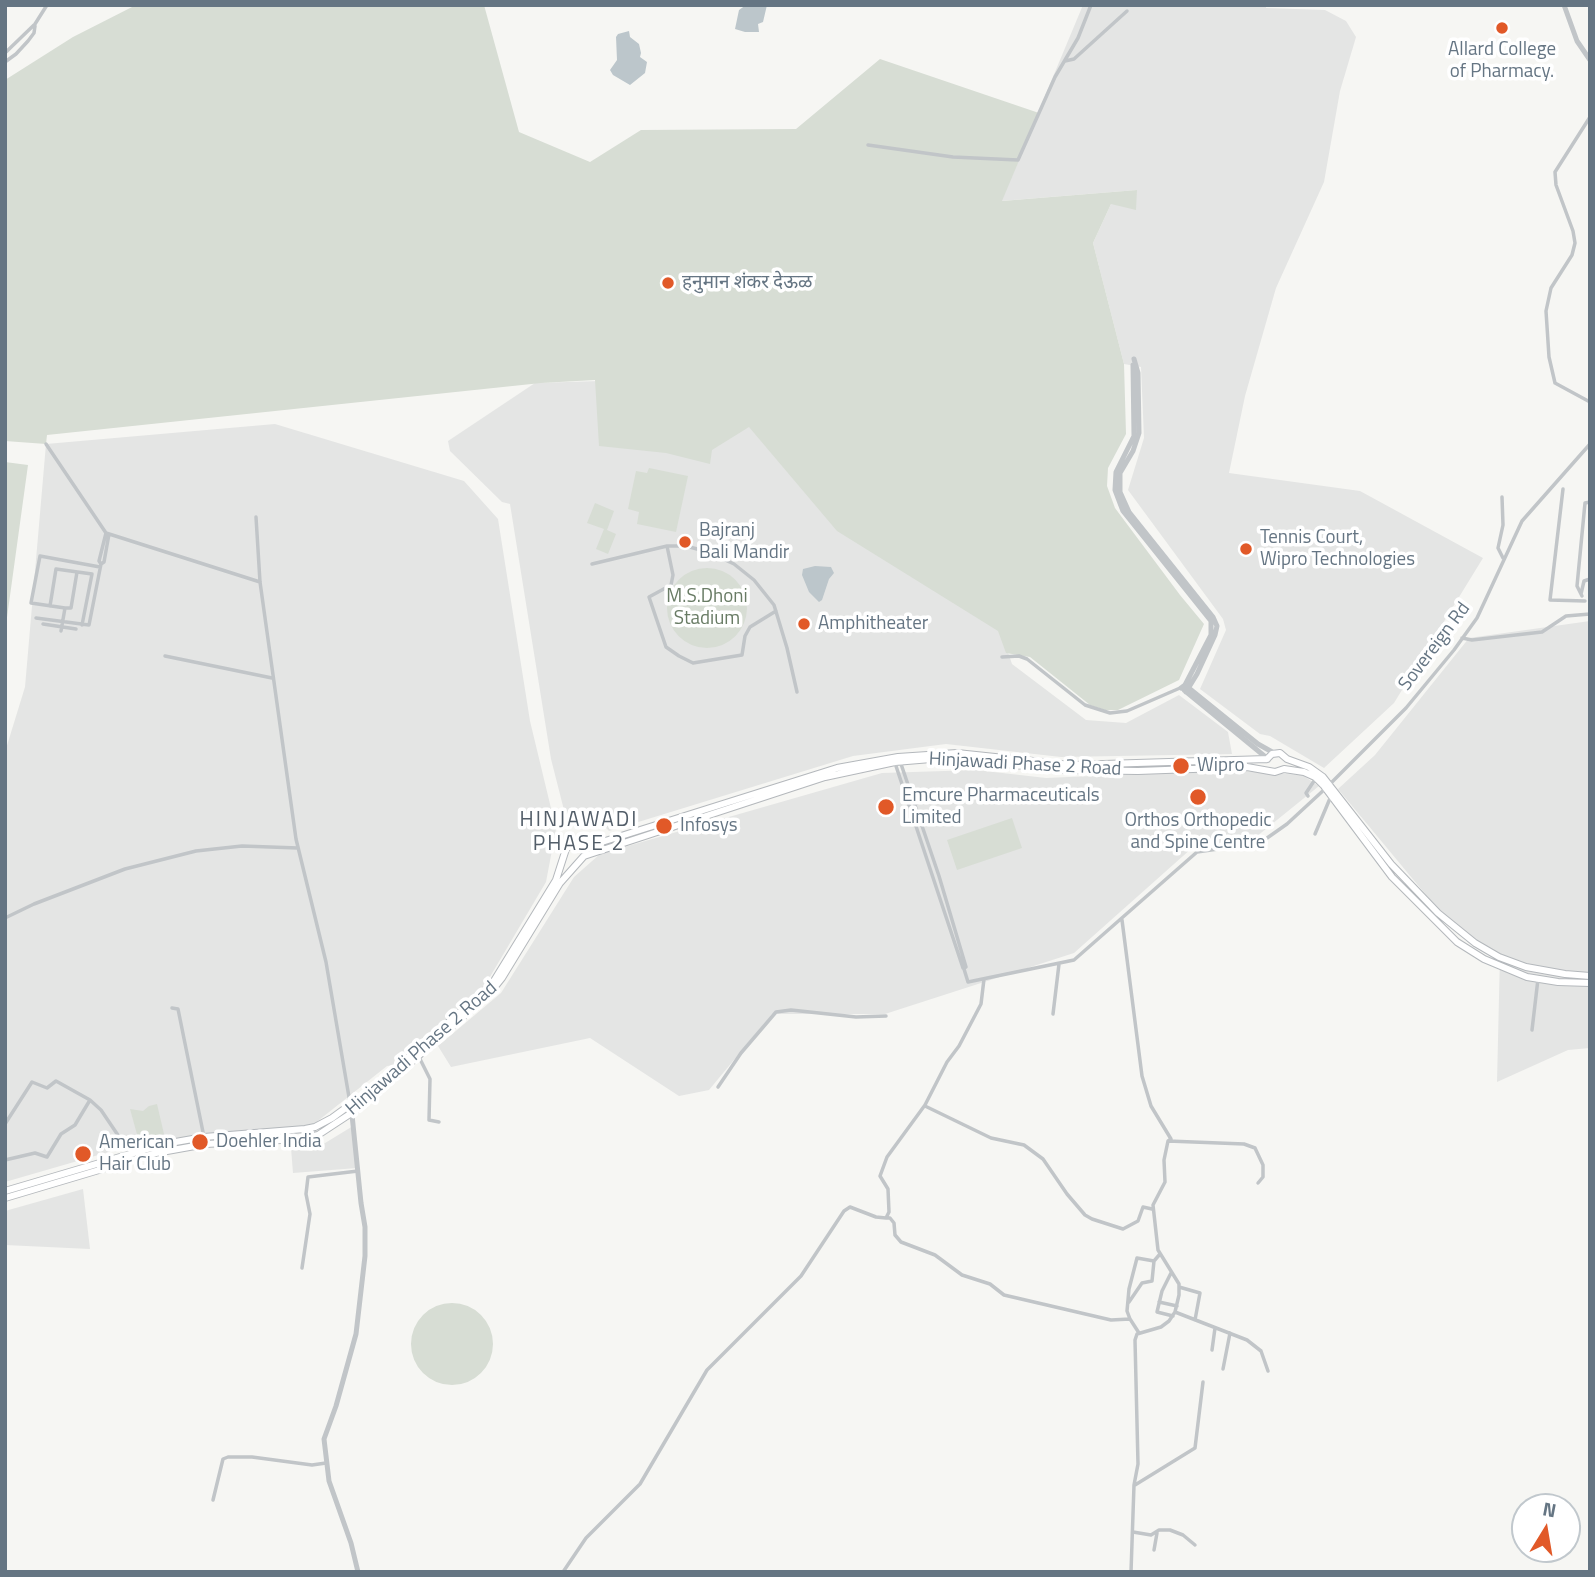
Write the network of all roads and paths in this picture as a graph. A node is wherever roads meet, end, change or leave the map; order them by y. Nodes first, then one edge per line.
1 (47, 5) edge
2 (1091, 5) edge
3 (1564, 5) edge
4 (1127, 11) dead end
5 (35, 24) junction
6 (5, 53) edge
7 (1590, 60) edge
8 (5, 61) edge
9 (1065, 61) junction
10 (1590, 117) edge
11 (868, 145) dead end
12 (1134, 361) dead end
13 (1590, 402) edge
14 (46, 444) dead end
15 (1590, 444) edge
16 (1563, 489) dead end
17 (1502, 497) dead end
18 (1590, 502) edge
19 (256, 517) dead end
20 (108, 533) junction
21 (667, 546) junction
22 (1503, 558) junction
23 (63, 559) junction
24 (592, 564) dead end
25 (101, 565) junction
26 (61, 569) junction
27 (77, 572) junction
28 (1590, 579) edge
29 (260, 582) junction
30 (1582, 596) junction
31 (87, 600) junction
32 (94, 601) junction
33 (1585, 601) junction
34 (1589, 605) edge
35 (50, 606) junction
36 (65, 608) junction
37 (776, 611) junction
38 (1590, 614) edge
39 (36, 618) dead end
40 (49, 620) junction
41 (63, 621) junction
42 (82, 625) junction
43 (62, 629) junction
44 (76, 629) dead end
45 (1462, 638) junction
46 (165, 656) dead end
47 (1002, 657) dead end
48 (272, 678) junction
49 (1185, 688) junction
50 (797, 692) dead end
51 (1252, 745) junction
52 (1274, 753) junction
53 (897, 759) junction
54 (1268, 759) junction
55 (1246, 760) junction
56 (1287, 760) junction
57 (1284, 769) junction
58 (1271, 770) junction
59 (1316, 778) junction
60 (1328, 786) junction
61 (1308, 796) dead end
62 (1331, 796) junction
63 (1315, 834) dead end
64 (581, 846) junction
65 (298, 848) junction
66 (565, 856) junction
67 (583, 856) junction
68 (577, 862) junction
69 (945, 898) junction
70 (939, 900) junction
71 (5, 918) edge
72 (1122, 920) junction
73 (1059, 964) junction
74 (964, 968) junction
75 (1590, 976) edge
76 (984, 979) junction
77 (1538, 979) junction
78 (1590, 983) edge
79 (485, 994) junction
80 (172, 1008) dead end
81 (1053, 1014) dead end
82 (886, 1016) dead end
83 (1532, 1030) dead end
84 (419, 1057) junction
85 (718, 1087) dead end
86 (90, 1100) junction
87 (925, 1106) junction
88 (352, 1108) junction
89 (439, 1122) dead end
90 (5, 1124) edge
91 (205, 1141) junction
92 (1168, 1141) junction
93 (130, 1153) junction
94 (5, 1160) edge
95 (358, 1171) junction
96 (1258, 1183) dead end
97 (5, 1191) edge
98 (5, 1198) edge
99 (1153, 1209) junction
100 (886, 1218) junction
101 (1160, 1254) junction
102 (1154, 1261) junction
103 (302, 1268) dead end
104 (1171, 1273) junction
105 (1179, 1287) junction
106 (1129, 1302) junction
107 (1159, 1302) junction
108 (1177, 1306) junction
109 (1174, 1314) junction
110 (1130, 1320) junction
111 (1195, 1320) junction
112 (1215, 1328) junction
113 (1139, 1333) junction
114 (1230, 1333) junction
115 (1212, 1350) dead end
116 (1223, 1369) dead end
117 (1268, 1371) dead end
118 (1203, 1382) dead end
119 (326, 1463) junction
120 (1134, 1485) junction
121 (213, 1500) dead end
122 (1157, 1531) junction
123 (1133, 1532) junction
124 (1195, 1545) dead end
125 (1154, 1550) dead end
126 (358, 1572) edge
127 (563, 1572) edge
128 (1131, 1572) edge

1 - 5 street
2 - 9 street
3 - 7 street
4 - 9 street
5 - 6 street
5 - 8 street
9 - 11 street
10 - 13 street
12 - 49 street
14 - 20 street
15 - 22 street, Sovereign Rd
16 - 33 street
17 - 22 street
18 - 30 street
19 - 29 street
20 - 25 street
20 - 29 street
21 - 24 street
21 - 37 street
21 - 37 street
22 - 45 street, Sovereign Rd
23 - 25 street
23 - 26 street
23 - 35 street
25 - 32 street
26 - 27 street
26 - 35 street
27 - 31 street
27 - 36 street
28 - 30 street
29 - 48 street
30 - 33 street
31 - 32 street
31 - 42 street
32 - 42 street
33 - 34 street
35 - 36 street
36 - 41 street
37 - 50 street
38 - 45 street
39 - 40 street
40 - 41 street
40 - 43 street
41 - 42 street
41 - 43 street
43 - 44 street
45 - 60 street, Sovereign Rd
46 - 48 street
47 - 49 street
48 - 65 street
49 - 51 street
49 - 52 street
51 - 54 street
51 - 55 street
52 - 54 main road
52 - 56 main road
53 - 55 main road, Hinjawadi Phase 2 Road
53 - 58 main road, Hinjawadi Phase 2 Road
53 - 64 main road, Hinjawadi Phase 2 Road
53 - 67 main road, Hinjawadi Phase 2 Road
53 - 69 street
53 - 70 street
54 - 55 main road, Hinjawadi Phase 2 Road
54 - 58 main road
56 - 57 main road
56 - 60 main road
57 - 58 main road
57 - 59 main road
59 - 60 main road
59 - 61 street
60 - 62 main road
60 - 72 street, Sovereign Rd
60 - 75 main road
62 - 63 street
62 - 77 main road
64 - 66 main road
64 - 67 main road
65 - 71 street
65 - 88 street
66 - 68 main road
66 - 79 main road, Hinjawadi Phase 2 Road
67 - 68 main road
68 - 79 main road, Hinjawadi Phase 2 Road
69 - 70 street
69 - 74 street
70 - 74 street
72 - 73 street, Sovereign Rd
72 - 92 street
73 - 76 street, Sovereign Rd
73 - 81 street
74 - 76 street
76 - 87 street
77 - 78 main road
77 - 83 street
79 - 84 main road, Hinjawadi Phase 2 Road
79 - 88 main road, Hinjawadi Phase 2 Road
80 - 91 street
82 - 85 street
84 - 88 main road, Hinjawadi Phase 2 Road
84 - 89 street
86 - 90 street
86 - 93 street
86 - 94 street
87 - 99 street
87 - 100 street
88 - 91 main road, Hinjawadi Phase 2 Road
88 - 95 street
91 - 93 main road, Hinjawadi Phase 2 Road
91 - 98 main road, Hinjawadi Phase 2 Road
92 - 96 street
92 - 99 street
93 - 97 main road, Hinjawadi Phase 2 Road
95 - 103 street
95 - 119 street
99 - 101 street
100 - 110 street
100 - 127 street
101 - 102 street
101 - 104 street
102 - 106 street
102 - 106 street
104 - 105 street
104 - 107 street
105 - 108 street
105 - 111 street
106 - 110 street
107 - 108 street
107 - 109 street
108 - 109 street
109 - 111 street
109 - 113 street
110 - 113 street
111 - 112 street
112 - 114 street
112 - 115 street
113 - 120 street
114 - 116 street
114 - 117 street
118 - 120 street
119 - 121 street
119 - 126 street
120 - 123 street
122 - 123 street
122 - 124 street
122 - 125 street
123 - 128 street

